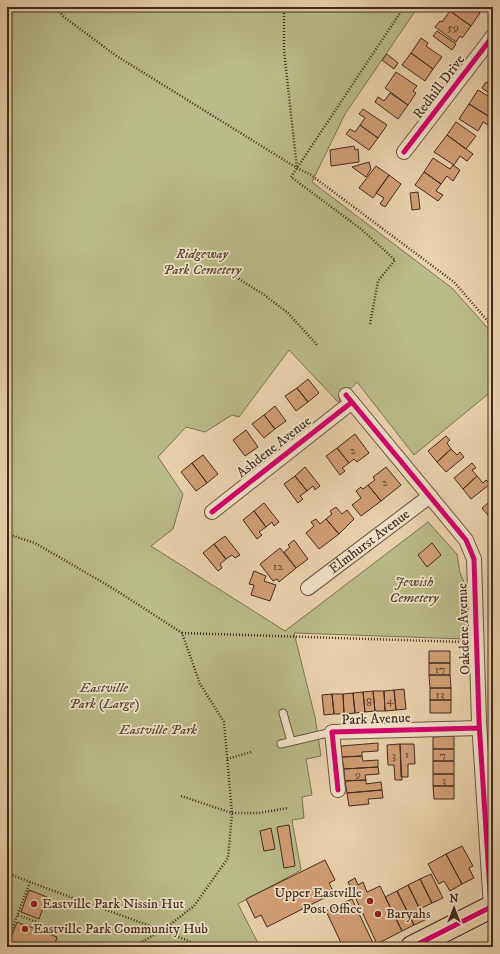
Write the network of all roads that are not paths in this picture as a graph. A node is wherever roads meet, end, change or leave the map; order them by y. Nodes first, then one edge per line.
1 (493, 36) edge
2 (404, 152) dead end
3 (349, 398) joint
4 (430, 496) junction
5 (212, 512) dead end
6 (308, 588) dead end
7 (283, 713) dead end
8 (479, 728) junction
9 (332, 732) junction
10 (291, 741) junction
11 (281, 744) dead end
12 (338, 790) dead end
13 (492, 906) edge
14 (415, 946) edge

1 - 2 street, Redhill Drive
3 - 4 street, Oakdene Avenue
3 - 5 street, Ashdene Avenue
4 - 6 street, Elmhurst Avenue
4 - 8 street, Oakdene Avenue
7 - 10 lane
8 - 9 street, Park Avenue
8 - 13 street, Oakdene Avenue
9 - 10 lane
9 - 12 street, Park Avenue
10 - 11 lane
13 - 14 main road

